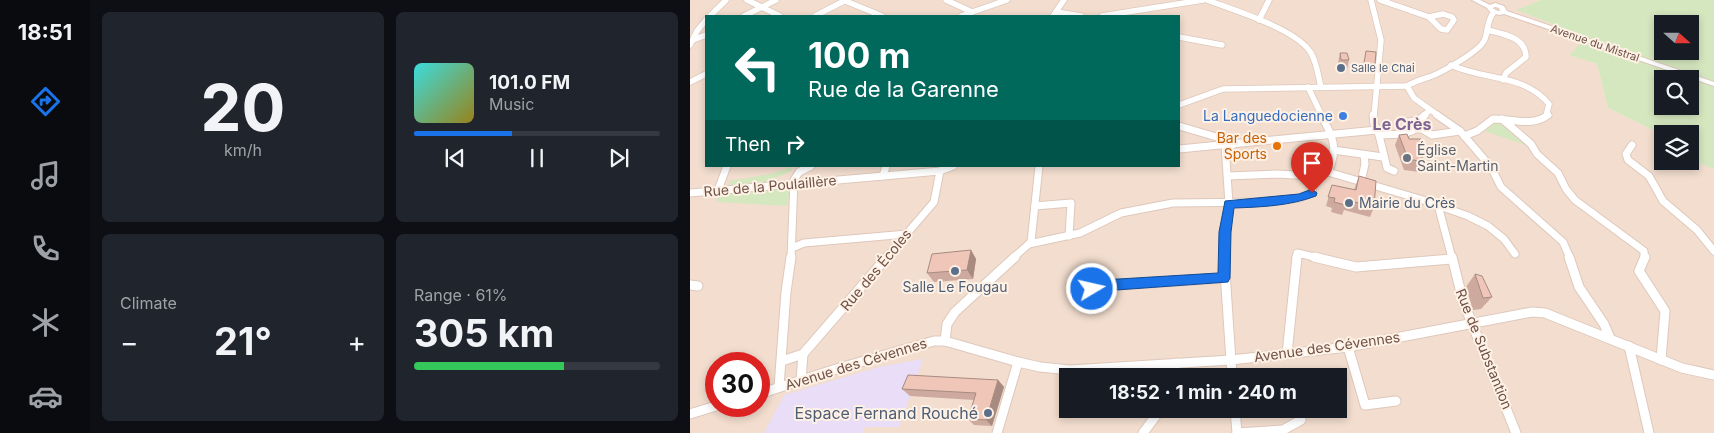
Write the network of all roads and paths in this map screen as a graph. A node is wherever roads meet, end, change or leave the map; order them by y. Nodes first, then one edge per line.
1 (726, 0) edge
2 (747, 0) edge
3 (776, 0) edge
4 (844, 0) edge
5 (946, 0) edge
6 (1007, 0) edge
7 (1064, 0) edge
8 (1203, 0) edge
9 (1208, 0) edge
10 (1269, 0) edge
11 (1371, 0) edge
12 (1380, 0) edge
13 (1474, 0) edge
14 (1501, 6) edge
15 (762, 8) junction
16 (1152, 9) junction
17 (1492, 9) junction
18 (972, 12) junction
19 (1054, 14) edge
20 (711, 15) edge
21 (746, 15) edge
22 (778, 15) edge
23 (817, 15) edge
24 (880, 15) edge
25 (964, 15) edge
26 (1068, 15) edge
27 (1109, 15) edge
28 (1154, 15) edge
29 (1429, 17) dead end
30 (1259, 20) junction
31 (705, 21) edge
32 (1487, 30) junction
33 (693, 31) edge
34 (705, 36) edge
35 (1180, 37) edge
36 (691, 43) edge
37 (1222, 46) dead end
38 (1451, 65) junction
39 (705, 74) edge
40 (1503, 80) junction
41 (690, 82) edge
42 (1714, 84) edge
43 (1407, 86) junction
44 (1308, 87) junction
45 (1321, 87) junction
46 (1376, 88) junction
47 (1180, 105) edge
48 (1429, 111) junction
49 (1502, 119) junction
50 (1180, 126) edge
51 (1412, 131) junction
52 (1378, 132) junction
53 (1462, 133) junction
54 (1332, 135) junction
55 (1233, 145) junction
56 (1632, 145) dead end
57 (1225, 146) junction
58 (1180, 150) edge
59 (1334, 150) junction
60 (1364, 155) junction
61 (1383, 157) junction
62 (727, 167) edge
63 (886, 167) edge
64 (950, 167) edge
65 (1039, 167) edge
66 (801, 168) edge
67 (940, 171) junction
68 (1394, 171) dead end
69 (1322, 174) junction
70 (883, 176) junction
71 (1228, 176) junction
72 (1361, 182) junction
73 (793, 184) junction
74 (718, 190) junction
75 (690, 193) edge
76 (1229, 204) junction
77 (1035, 206) junction
78 (1438, 206) junction
79 (907, 234) junction
80 (1069, 236) junction
81 (1030, 244) junction
82 (792, 248) junction
83 (1714, 251) edge
84 (1515, 254) dead end
85 (1451, 259) junction
86 (1224, 278) junction
87 (1088, 293) dead end
88 (1473, 324) junction
89 (1610, 338) junction
90 (945, 341) junction
91 (1629, 346) junction
92 (1348, 347) junction
93 (802, 354) junction
94 (1287, 354) junction
95 (782, 360) junction
96 (1231, 360) junction
97 (1661, 360) junction
98 (1018, 362) junction
99 (1176, 363) junction
100 (1176, 368) edge
101 (1232, 368) edge
102 (1714, 374) edge
103 (801, 380) junction
104 (779, 387) junction
105 (770, 390) edge
106 (1396, 401) dead end
107 (705, 409) edge
108 (690, 414) edge
109 (1154, 418) edge
110 (1236, 418) edge
111 (1301, 420) dead end
112 (997, 433) edge
113 (1143, 433) edge
114 (1237, 433) edge
115 (1516, 433) edge
116 (1649, 433) edge

1 - 20 street
2 - 15 street
3 - 15 street
4 - 23 street
4 - 24 street
5 - 18 street
6 - 18 street
7 - 19 street
8 - 16 street
9 - 30 street
10 - 30 street
11 - 46 street
12 - 29 street
13 - 17 street
14 - 17 street, Avenue du Mistral
14 - 42 street, Avenue du Mistral
15 - 21 street
15 - 22 street
16 - 27 street
16 - 28 street
17 - 32 street
18 - 25 street
19 - 26 street
30 - 45 street
31 - 33 street
32 - 38 street
32 - 40 street
33 - 36 street
34 - 36 street
35 - 37 street
38 - 40 street
38 - 43 street
39 - 41 street
40 - 49 street
43 - 46 street
43 - 48 street
44 - 45 street
44 - 47 street
44 - 54 street
45 - 46 street
46 - 52 street
48 - 51 street
48 - 53 street
49 - 53 street
49 - 97 street
50 - 55 street
51 - 52 street
51 - 53 street
52 - 54 street
52 - 61 street
53 - 89 street
54 - 55 street
54 - 59 street
55 - 57 street
56 - 83 street
57 - 58 street
57 - 71 street
59 - 60 street
59 - 69 street
60 - 61 street
60 - 72 street
61 - 68 street
62 - 74 street
63 - 70 street
64 - 67 street
65 - 77 street
66 - 73 street
67 - 70 street, Rue de la Poulaillère
67 - 79 street, Rue des Écoles
69 - 71 street
69 - 72 street
69 - 76 street
70 - 73 street, Rue de la Poulaillère
71 - 76 street
72 - 78 street
73 - 74 street, Rue de la Poulaillère
73 - 82 street
74 - 75 street, Rue de la Poulaillère
76 - 80 street
76 - 86 street
77 - 80 street
77 - 81 street
78 - 84 street
78 - 85 street, Rue de Substantion
79 - 82 street
79 - 93 street, Rue des Écoles
80 - 81 street
81 - 90 street
82 - 95 street
85 - 88 street, Rue de Substantion
85 - 94 street
86 - 87 street
86 - 96 street
88 - 89 street, Avenue des Cévennes
88 - 92 street, Avenue des Cévennes
88 - 115 street, Rue de Substantion
89 - 91 street, Avenue des Cévennes
90 - 98 street, Avenue des Cévennes
90 - 103 street, Avenue des Cévennes
91 - 97 street, Avenue des Cévennes
91 - 116 street
92 - 94 street, Avenue des Cévennes
92 - 106 street
93 - 95 street
93 - 103 street
94 - 96 street, Avenue des Cévennes
95 - 104 street
96 - 99 street, Avenue des Cévennes
96 - 101 street
97 - 102 street, Avenue des Cévennes
98 - 99 street, Avenue des Cévennes
98 - 112 street
99 - 100 street
103 - 104 street, Avenue des Cévennes
104 - 105 street, Avenue des Cévennes
107 - 108 street
109 - 113 street
110 - 114 street
111 - 114 street

